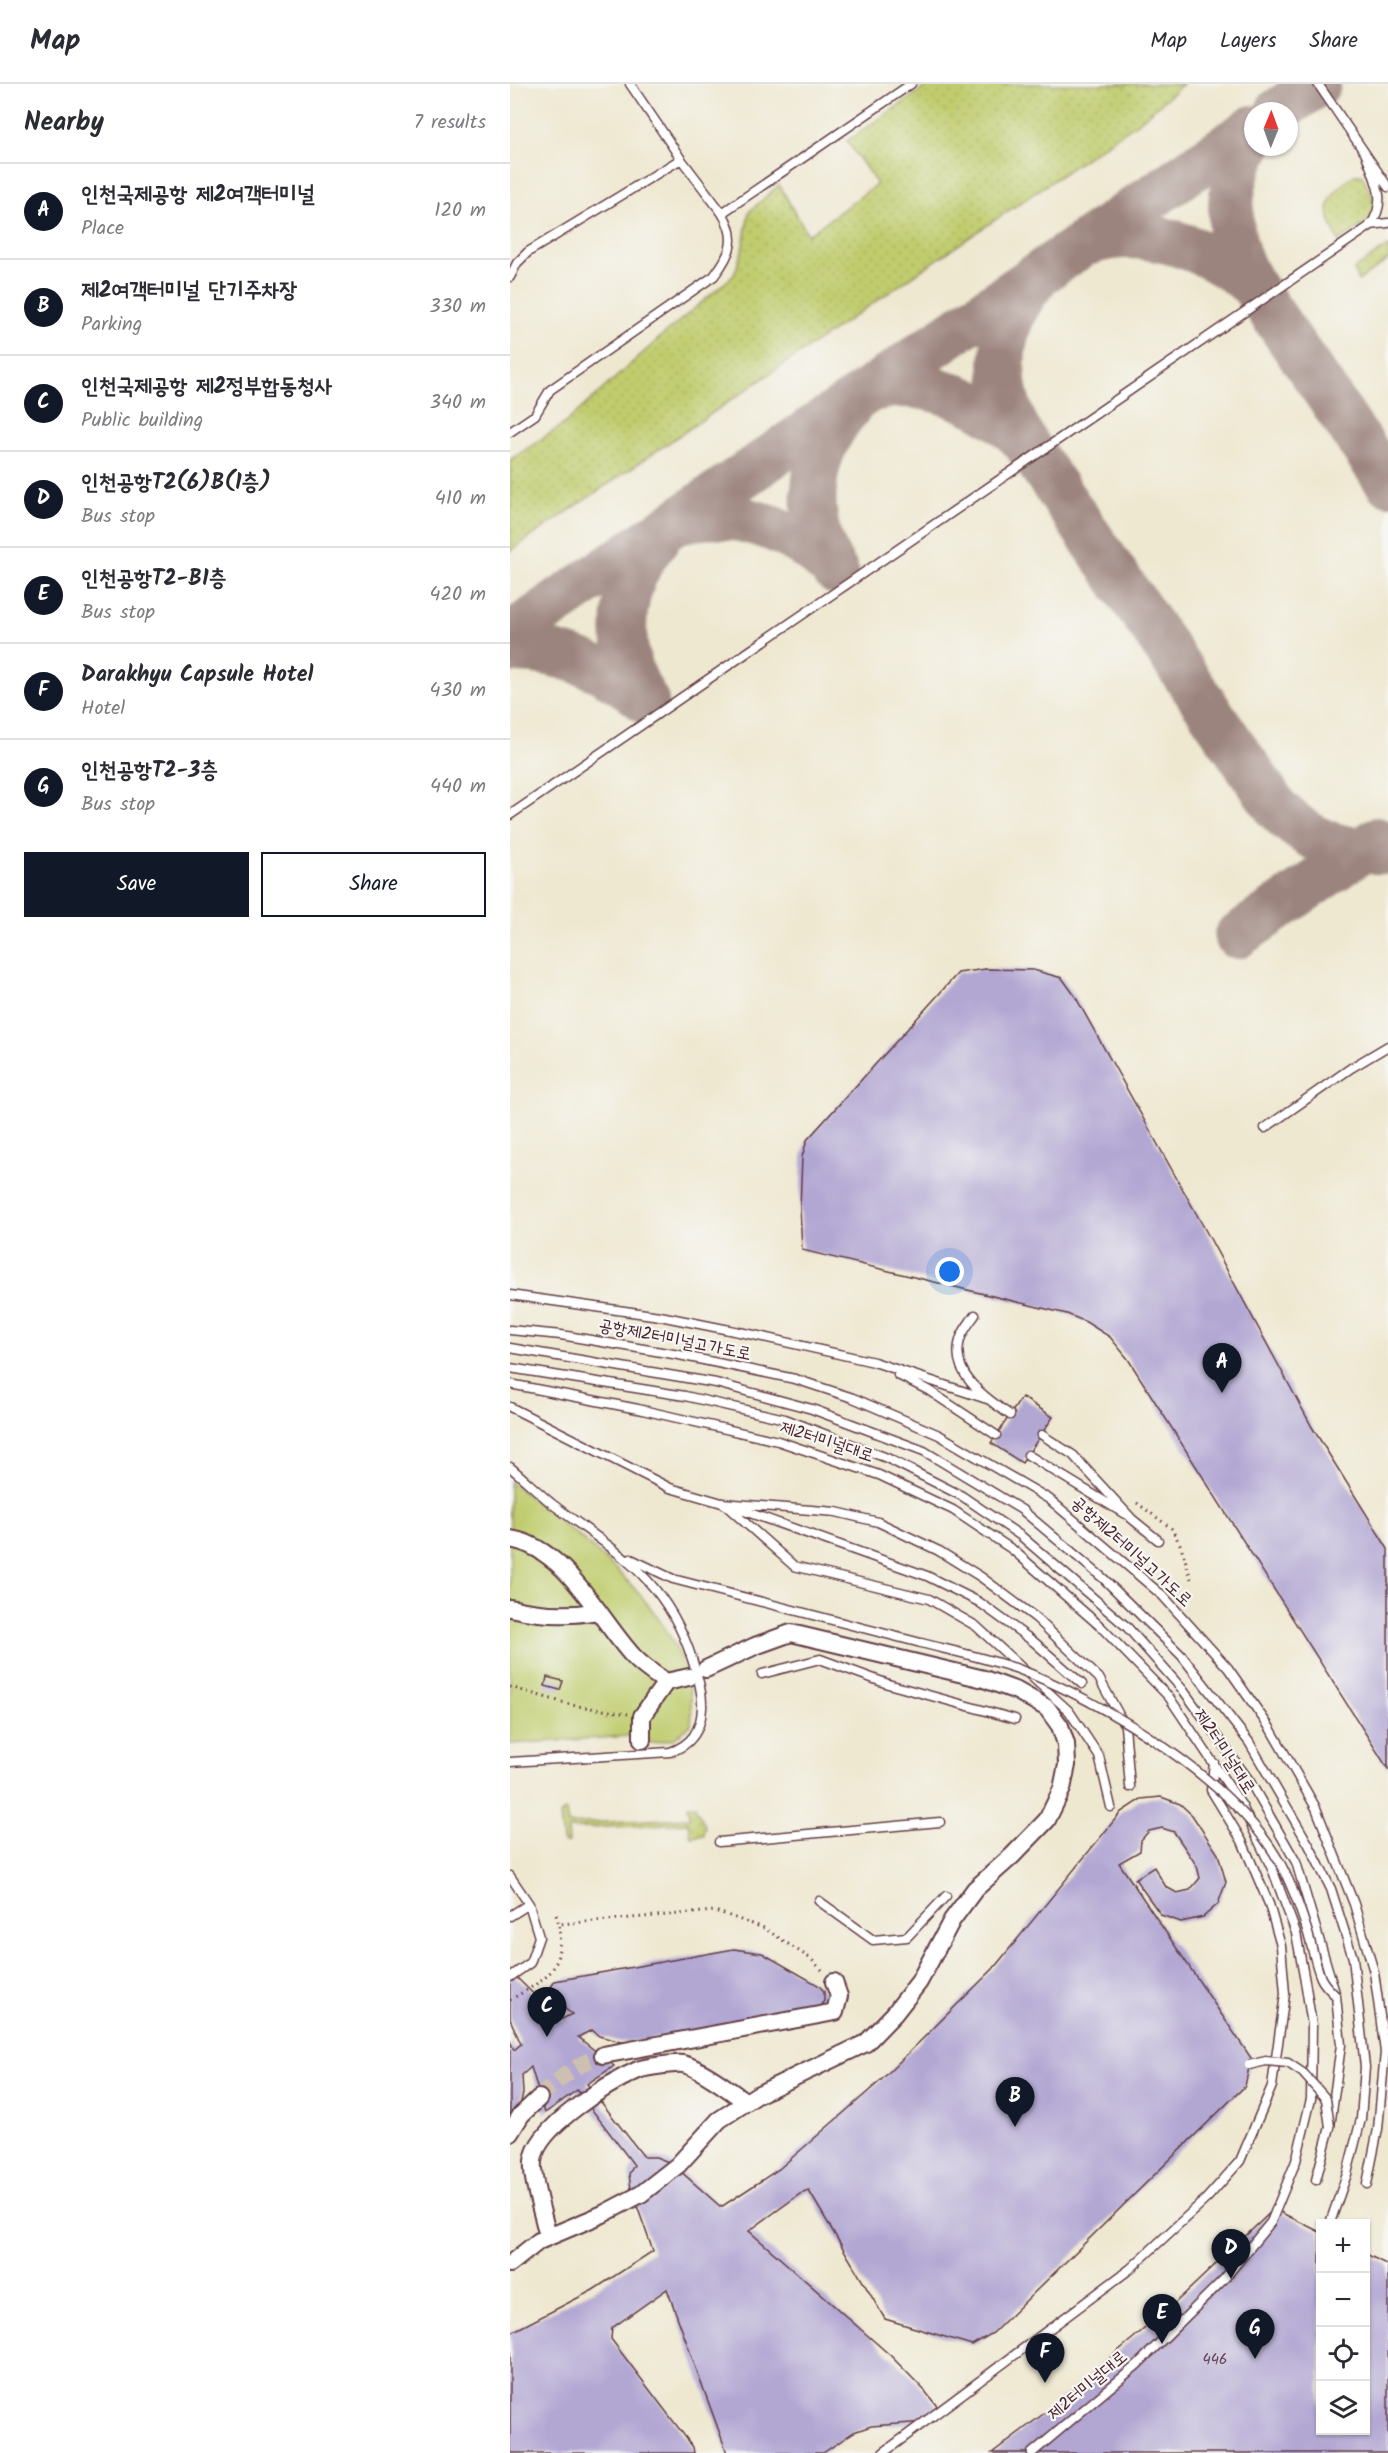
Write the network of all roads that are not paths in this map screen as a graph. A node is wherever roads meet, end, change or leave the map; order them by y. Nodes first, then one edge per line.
1 (630, 84) edge
2 (911, 84) edge
3 (1317, 84) edge
4 (1366, 155) junction
5 (681, 159) junction
6 (1388, 187) edge
7 (722, 213) junction
8 (1388, 223) edge
9 (1370, 225) junction
10 (510, 277) edge
11 (510, 432) edge
12 (510, 814) edge
13 (1388, 1046) edge
14 (1265, 1128) dead end
15 (510, 1295) edge
16 (975, 1315) dead end
17 (510, 1330) edge
18 (510, 1348) edge
19 (874, 1362) junction
20 (510, 1368) edge
21 (510, 1384) edge
22 (987, 1399) junction
23 (510, 1407) edge
24 (1010, 1415) dead end
25 (996, 1435) dead end
26 (1042, 1435) dead end
27 (1028, 1455) dead end
28 (510, 1467) edge
29 (722, 1503) junction
30 (1132, 1519) junction
31 (510, 1539) edge
32 (1158, 1540) dead end
33 (624, 1556) junction
34 (510, 1608) edge
35 (598, 1611) junction
36 (706, 1669) dead end
37 (762, 1674) dead end
38 (689, 1677) dead end
39 (666, 1682) junction
40 (1082, 1684) dead end
41 (1015, 1719) dead end
42 (642, 1740) dead end
43 (510, 1762) edge
44 (1214, 1763) junction
45 (1130, 1787) dead end
46 (1111, 1807) dead end
47 (940, 1822) dead end
48 (719, 1842) dead end
49 (510, 1876) edge
50 (946, 1896) dead end
51 (819, 1901) dead end
52 (529, 1904) junction
53 (510, 1916) edge
54 (510, 1977) edge
55 (834, 1982) road end
56 (1336, 1996) junction
57 (603, 2055) tunnel mouth
58 (1250, 2066) dead end
59 (539, 2098) tunnel mouth
60 (746, 2102) junction
61 (1330, 2127) junction
62 (510, 2133) edge
63 (1316, 2180) dead end
64 (1367, 2184) dead end
65 (1331, 2219) edge
66 (548, 2237) junction
67 (510, 2264) edge
68 (883, 2453) edge
69 (1032, 2453) edge

1 - 5 lane
2 - 7 lane
3 - 4 lane
4 - 6 lane
4 - 9 lane
5 - 7 lane
5 - 10 lane
7 - 11 lane
8 - 9 lane
9 - 12 lane
13 - 14 lane
15 - 19 lane
16 - 22 lane
17 - 64 lane, 공항제2터미널고가도로
18 - 65 lane, 제2터미널대로
19 - 22 lane
19 - 25 lane
20 - 56 lane
21 - 44 lane, 제2터미널대로
22 - 24 lane
23 - 29 lane
26 - 30 lane
27 - 30 lane
28 - 33 lane
29 - 40 lane
29 - 45 lane
29 - 46 lane
30 - 32 lane
31 - 35 street
33 - 43 lane
33 - 56 lane, bridge
34 - 35 street
35 - 39 street
36 - 60 street
37 - 41 lane
38 - 39 street
39 - 42 street
44 - 68 lane
44 - 69 lane, 제2터미널대로
47 - 48 lane
49 - 52 lane
50 - 51 lane
52 - 53 lane
52 - 54 lane
55 - 57 street
56 - 61 lane, bridge
58 - 61 lane, bridge
59 - 62 street
60 - 66 street
60 - 66 street
61 - 63 lane
66 - 67 street

